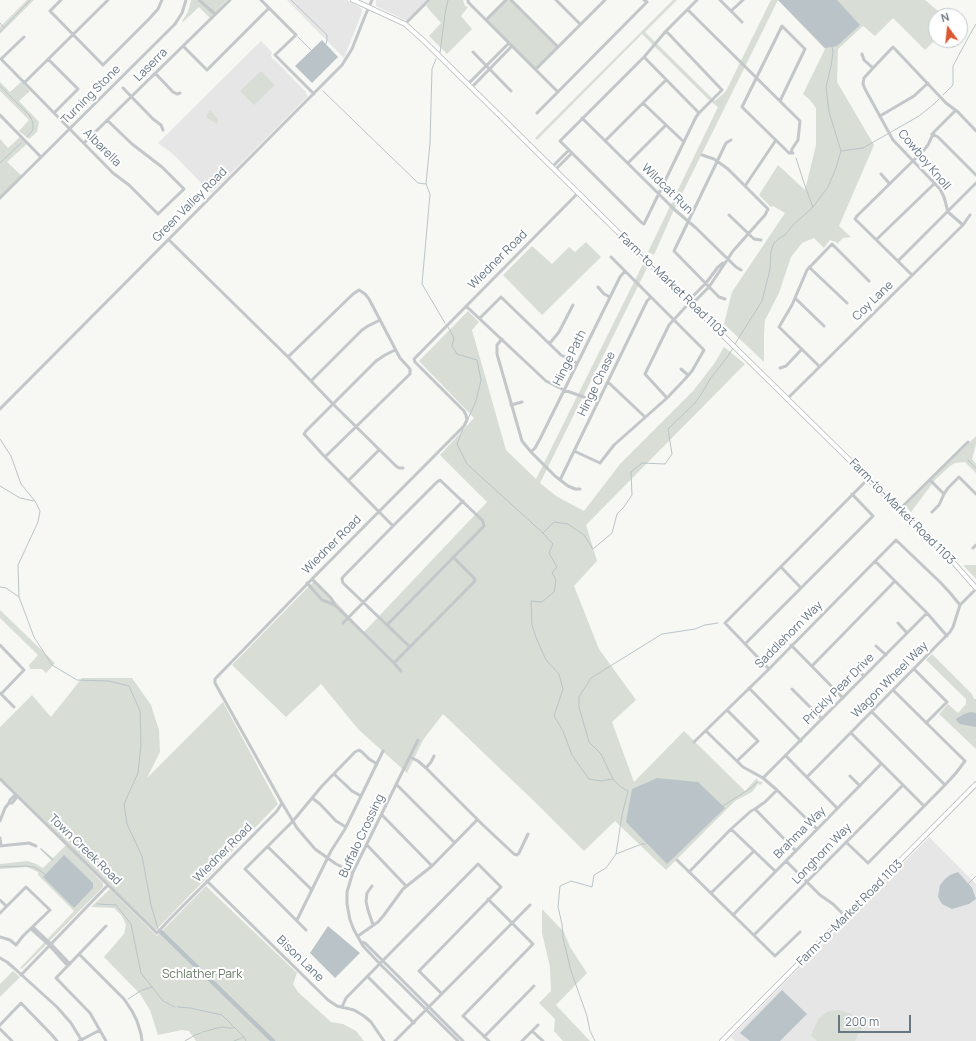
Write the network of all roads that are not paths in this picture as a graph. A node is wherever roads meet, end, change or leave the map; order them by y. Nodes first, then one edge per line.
1 (61, 0) edge
2 (108, 0) edge
3 (162, 0) edge
4 (186, 0) edge
5 (199, 0) edge
6 (230, 0) edge
7 (261, 0) edge
8 (354, 0) edge
9 (372, 0) edge
10 (429, 0) edge
11 (506, 0) edge
12 (511, 0) edge
13 (556, 0) edge
14 (698, 0) edge
15 (720, 0) edge
16 (743, 0) edge
17 (468, 1) edge
18 (603, 1) edge
19 (646, 1) edge
20 (368, 7) junction
21 (269, 8) junction
22 (688, 10) junction
23 (732, 11) junction
24 (215, 14) junction
25 (486, 20) junction
26 (742, 22) dead end
27 (405, 24) junction
28 (580, 24) junction
29 (666, 31) junction
30 (73, 35) junction
31 (24, 37) dead end
32 (509, 43) junction
33 (183, 46) junction
34 (512, 46) junction
35 (558, 47) junction
36 (472, 52) dead end
37 (862, 54) dead end
38 (644, 57) junction
39 (0, 59) edge
40 (48, 59) junction
41 (486, 66) junction
42 (872, 68) junction
43 (489, 69) junction
44 (536, 69) junction
45 (155, 73) junction
46 (756, 78) junction
47 (666, 80) junction
48 (24, 82) junction
49 (928, 83) junction
50 (470, 86) junction
51 (123, 88) dead end
52 (511, 91) dead end
53 (558, 92) junction
54 (180, 93) dead end
55 (314, 94) junction
56 (132, 96) junction
57 (780, 101) junction
58 (643, 103) junction
59 (955, 110) junction
60 (54, 113) junction
61 (537, 113) dead end
62 (699, 113) junction
63 (0, 115) edge
64 (880, 116) junction
65 (582, 118) junction
66 (107, 120) junction
67 (666, 125) junction
68 (70, 129) junction
69 (163, 130) dead end
70 (976, 131) edge
71 (932, 134) junction
72 (731, 140) dead end
73 (776, 140) junction
74 (605, 141) junction
75 (684, 142) junction
76 (84, 143) junction
77 (569, 150) junction
78 (572, 153) junction
79 (702, 155) dead end
80 (41, 157) junction
81 (912, 161) junction
82 (717, 162) junction
83 (628, 163) junction
84 (553, 168) junction
85 (881, 174) dead end
86 (976, 175) edge
87 (889, 183) junction
88 (934, 183) junction
89 (976, 183) edge
90 (745, 186) junction
91 (578, 193) junction
92 (659, 194) junction
93 (0, 198) edge
94 (948, 212) junction
95 (729, 215) dead end
96 (970, 215) dead end
97 (688, 222) junction
98 (963, 225) junction
99 (748, 234) junction
100 (877, 239) junction
101 (169, 240) junction
102 (761, 240) dead end
103 (611, 257) dead end
104 (726, 261) junction
105 (898, 261) junction
106 (809, 267) junction
107 (742, 270) dead end
108 (625, 271) junction
109 (912, 275) junction
110 (869, 281) dead end
111 (706, 283) junction
112 (598, 287) dead end
113 (709, 287) junction
114 (610, 297) junction
115 (651, 297) junction
116 (795, 298) junction
117 (725, 299) dead end
118 (690, 302) junction
119 (847, 303) dead end
120 (573, 305) dead end
121 (466, 306) junction
122 (480, 318) junction
123 (380, 320) junction
124 (674, 320) junction
125 (824, 326) dead end
126 (502, 339) junction
127 (550, 343) junction
128 (802, 349) junction
129 (395, 350) junction
130 (288, 357) junction
131 (577, 363) junction
132 (819, 366) junction
133 (780, 368) dead end
134 (681, 369) dead end
135 (688, 375) junction
136 (311, 381) junction
137 (608, 382) junction
138 (564, 390) junction
139 (667, 398) junction
140 (787, 398) junction
141 (522, 402) dead end
142 (598, 402) junction
143 (334, 404) junction
144 (512, 405) junction
145 (0, 409) edge
146 (645, 417) junction
147 (356, 427) junction
148 (968, 442) dead end
149 (379, 450) junction
150 (574, 451) junction
151 (531, 452) junction
152 (325, 457) junction
153 (403, 468) dead end
154 (868, 479) junction
155 (349, 480) junction
156 (560, 480) junction
157 (931, 481) dead end
158 (580, 489) dead end
159 (852, 494) junction
160 (944, 494) junction
161 (976, 494) edge
162 (463, 501) junction
163 (899, 510) junction
164 (379, 511) junction
165 (932, 512) dead end
166 (393, 526) junction
167 (976, 545) edge
168 (973, 548) dead end
169 (453, 557) junction
170 (875, 561) junction
171 (781, 566) junction
172 (312, 579) junction
173 (895, 581) junction
174 (307, 583) junction
175 (801, 588) junction
176 (976, 588) edge
177 (364, 602) junction
178 (335, 605) junction
179 (960, 605) junction
180 (927, 613) junction
181 (348, 618) junction
182 (343, 623) dead end
183 (898, 623) dead end
184 (387, 625) junction
185 (907, 633) junction
186 (947, 636) junction
187 (745, 644) junction
188 (0, 645) edge
189 (791, 645) junction
190 (876, 646) dead end
191 (410, 648) junction
192 (886, 655) junction
193 (394, 663) junction
194 (812, 666) junction
195 (855, 667) dead end
196 (769, 669) junction
197 (914, 669) junction
198 (401, 671) dead end
199 (864, 676) junction
200 (749, 688) junction
201 (792, 689) dead end
202 (893, 690) junction
203 (0, 694) edge
204 (843, 698) junction
205 (14, 707) dead end
206 (727, 710) junction
207 (872, 712) junction
208 (822, 719) junction
209 (926, 723) junction
210 (706, 731) junction
211 (850, 732) junction
212 (418, 740) dead end
213 (801, 740) junction
214 (694, 742) dead end
215 (383, 751) dead end
216 (434, 756) dead end
217 (786, 756) junction
218 (410, 757) junction
219 (737, 761) junction
220 (377, 764) junction
221 (881, 764) junction
222 (426, 768) junction
223 (334, 774) junction
224 (850, 776) dead end
225 (807, 777) junction
226 (763, 778) junction
227 (0, 779) edge
228 (976, 784) edge
229 (397, 785) junction
230 (903, 785) junction
231 (945, 785) junction
232 (860, 786) junction
233 (777, 790) junction
234 (16, 796) junction
235 (361, 796) junction
236 (312, 798) junction
237 (282, 803) junction
238 (924, 806) junction
239 (837, 808) junction
240 (755, 809) junction
241 (382, 815) junction
242 (477, 820) junction
243 (0, 821) edge
244 (293, 821) junction
245 (346, 827) junction
246 (731, 829) junction
247 (817, 829) junction
248 (528, 834) dead end
249 (0, 838) edge
250 (454, 842) junction
251 (846, 842) junction
252 (367, 845) junction
253 (0, 846) edge
254 (36, 846) dead end
255 (268, 846) junction
256 (754, 851) junction
257 (796, 851) junction
258 (328, 859) junction
259 (677, 860) dead end
260 (786, 861) junction
261 (432, 866) junction
262 (775, 871) junction
263 (353, 872) junction
264 (690, 872) junction
265 (207, 881) junction
266 (807, 882) junction
267 (108, 885) junction
268 (372, 886) dead end
269 (406, 886) junction
270 (312, 890) junction
271 (712, 893) junction
272 (488, 899) junction
273 (0, 900) edge
274 (530, 905) dead end
275 (6, 906) junction
276 (0, 913) edge
277 (733, 915) junction
278 (846, 917) junction
279 (297, 920) junction
280 (512, 923) junction
281 (373, 925) junction
282 (106, 926) dead end
283 (32, 928) junction
284 (306, 930) dead end
285 (800, 932) dead end
286 (157, 933) joint
287 (754, 935) junction
288 (358, 936) junction
289 (0, 937) edge
290 (50, 944) junction
291 (79, 954) junction
292 (0, 958) edge
293 (381, 963) junction
294 (69, 965) junction
295 (21, 974) junction
296 (368, 977) junction
297 (534, 986) dead end
298 (442, 994) junction
299 (342, 1007) junction
300 (427, 1008) junction
301 (414, 1023) junction
302 (0, 1025) edge
303 (538, 1025) dead end
304 (0, 1029) edge
305 (100, 1030) junction
306 (532, 1031) junction
307 (484, 1037) junction
308 (725, 1040) edge
309 (12, 1041) edge
310 (57, 1041) edge
311 (81, 1041) edge
312 (106, 1041) edge
313 (142, 1041) edge
314 (384, 1041) edge
315 (395, 1041) edge
316 (458, 1041) edge
317 (463, 1041) edge
318 (489, 1041) edge
319 (522, 1041) edge
320 (543, 1041) edge

1 - 30 street
2 - 30 street
3 - 30 street
4 - 68 street, Turning Stone
5 - 24 street
6 - 24 street, Laserra
7 - 21 street
8 - 20 main road, Farm-to-Market Road 1103
9 - 20 street, Green Valley Road
10 - 27 street
11 - 25 street
12 - 35 street
13 - 28 street
14 - 22 street
15 - 23 street
16 - 23 street
17 - 25 street
18 - 28 street
19 - 53 street
20 - 27 main road, Farm-to-Market Road 1103
20 - 55 street, Green Valley Road
21 - 33 street
21 - 55 street
22 - 29 street
22 - 46 street
23 - 26 street
24 - 33 street, Laserra
25 - 32 street
27 - 50 main road, Farm-to-Market Road 1103
28 - 35 street
29 - 38 street
29 - 62 street
30 - 40 street
31 - 39 street
32 - 34 street
32 - 41 street
33 - 45 street, Laserra
34 - 43 street
34 - 44 street
35 - 44 street
36 - 41 street
37 - 42 street
38 - 47 street
38 - 65 street
39 - 48 street, Albarella
40 - 48 street
40 - 60 street
41 - 43 street
41 - 50 street
42 - 49 street, Cowboy Knoll
42 - 64 street, Cowboy Knoll
43 - 50 street
43 - 52 street
44 - 53 street
45 - 54 street
45 - 56 street, Laserra
46 - 57 street
46 - 57 street
46 - 73 street
47 - 58 street
47 - 62 street
48 - 60 street, Albarella
49 - 59 street
49 - 64 street
50 - 84 main road, Farm-to-Market Road 1103
51 - 56 street
53 - 61 street
55 - 101 street, Green Valley Road
56 - 66 street, Laserra
56 - 69 street
57 - 73 street
58 - 67 street
58 - 74 street
59 - 70 street
59 - 71 street
60 - 68 street, Albarella
62 - 75 street
63 - 80 street
64 - 81 street, Cowboy Knoll
65 - 74 street, Wildcat Run
65 - 77 street
66 - 76 street, Laserra
66 - 76 street, Albarella
67 - 75 street
67 - 83 street
68 - 76 street, Albarella
68 - 80 street, Turning Stone
71 - 81 street
71 - 86 street
72 - 82 street
73 - 90 street
74 - 83 street, Wildcat Run
75 - 92 street
77 - 78 street
77 - 84 street
78 - 84 street
78 - 92 street
79 - 82 street
80 - 93 street, Turning Stone
81 - 87 street
81 - 88 street, Cowboy Knoll
82 - 90 street
82 - 97 street
83 - 92 street, Wildcat Run
84 - 91 main road, Farm-to-Market Road 1103
85 - 87 street
87 - 100 street
88 - 94 street, Cowboy Knoll
88 - 100 street
89 - 94 street
90 - 99 street
91 - 118 main road, Farm-to-Market Road 1103
91 - 121 street, Wiedner Road
92 - 97 street, Wildcat Run
94 - 98 street
94 - 105 street
95 - 99 street
96 - 98 street, Coy Lane
97 - 104 street, Wildcat Run
97 - 111 street
98 - 109 street, Coy Lane
99 - 102 street
99 - 104 street
100 - 105 street
101 - 130 street
101 - 145 street, Green Valley Road
103 - 108 street
104 - 107 street, Wildcat Run
104 - 111 street
104 - 113 street
105 - 109 street
106 - 110 street
106 - 116 street
106 - 119 street
108 - 114 street, Hinge Path
108 - 115 street
109 - 132 street, Coy Lane
111 - 113 street
111 - 118 street
112 - 114 street
113 - 117 street
113 - 118 street
114 - 131 street, Hinge Path
115 - 124 street
115 - 137 street, Hinge Chase
116 - 125 street
116 - 128 street
118 - 124 street
118 - 140 main road, Farm-to-Market Road 1103
120 - 127 street
121 - 122 street
121 - 164 street, Wiedner Road
122 - 126 street
122 - 127 street
123 - 129 street
123 - 130 street
123 - 136 street
124 - 135 street
124 - 139 street
126 - 138 street
126 - 144 street
127 - 131 street
128 - 132 street
128 - 133 street
129 - 143 street
129 - 147 street
130 - 136 street
131 - 138 street, Hinge Path
132 - 140 street, Coy Lane
134 - 135 street
135 - 139 street
136 - 143 street
137 - 142 street, Hinge Chase
137 - 146 street
138 - 142 street
138 - 151 street, Hinge Path
139 - 146 street
140 - 154 main road, Farm-to-Market Road 1103
141 - 144 street
142 - 150 street, Hinge Chase
143 - 147 street
143 - 152 street
144 - 151 street
146 - 150 street
147 - 149 street
147 - 152 street
148 - 163 street
149 - 153 street
149 - 155 street
150 - 156 street, Hinge Chase
151 - 156 street
152 - 155 street
154 - 159 street
154 - 163 main road, Farm-to-Market Road 1103
155 - 164 street
156 - 158 street
157 - 160 street
159 - 171 street
159 - 175 street
160 - 161 street
160 - 165 street
162 - 166 street
162 - 169 street
162 - 177 street
163 - 176 main road, Farm-to-Market Road 1103
164 - 166 street
164 - 172 street, Wiedner Road
166 - 177 street
167 - 168 street
169 - 184 street
169 - 191 street
170 - 173 street
170 - 179 street, Saddlehorn Way
170 - 189 street, Saddlehorn Way
171 - 175 street
171 - 187 street
172 - 174 street, Wiedner Road
172 - 178 street
173 - 180 street
173 - 194 street
174 - 178 street
174 - 237 street, Wiedner Road
175 - 187 street
176 - 179 street, Wagon Wheel Way
177 - 181 street
177 - 184 street
178 - 181 street
179 - 186 street, Wagon Wheel Way
180 - 185 street, Prickly Pear Drive
180 - 186 street
181 - 182 street
181 - 193 street
183 - 185 street
184 - 191 street
185 - 192 street, Prickly Pear Drive
186 - 197 street, Wagon Wheel Way
187 - 196 street
188 - 203 street
189 - 194 street
189 - 196 street, Saddlehorn Way
190 - 192 street
191 - 193 street
192 - 199 street, Prickly Pear Drive
193 - 198 street
194 - 204 street
195 - 199 street
196 - 200 street, Saddlehorn Way
197 - 202 street, Wagon Wheel Way
197 - 209 street
199 - 204 street, Prickly Pear Drive
200 - 206 street, Saddlehorn Way
200 - 213 street
201 - 208 street
202 - 207 street, Wagon Wheel Way
202 - 209 street
203 - 205 street
204 - 208 street, Prickly Pear Drive
206 - 210 street, Saddlehorn Way
206 - 219 street
207 - 211 street, Wagon Wheel Way
207 - 231 street
208 - 213 street, Prickly Pear Drive
209 - 231 street
210 - 214 street, Saddlehorn Way
210 - 219 street
211 - 221 street
211 - 225 street, Wagon Wheel Way
212 - 218 street, Buffalo Crossing
213 - 217 street, Prickly Pear Drive
215 - 220 street
216 - 222 street
217 - 225 street
217 - 226 street, Prickly Pear Drive
218 - 222 street
218 - 229 street, Buffalo Crossing
219 - 226 street
220 - 223 street
220 - 235 street
221 - 230 street
221 - 232 street, Brahma Way
222 - 242 street
223 - 235 street
223 - 236 street
224 - 232 street
225 - 239 street
226 - 233 street
227 - 234 street, Town Creek Road
228 - 278 main road, Farm-to-Market Road 1103
229 - 241 street, Buffalo Crossing
229 - 250 street
230 - 238 street
230 - 251 street, Longhorn Way
231 - 238 street
232 - 239 street, Brahma Way
233 - 240 street
233 - 247 street
234 - 243 street
234 - 267 street, Town Creek Road
235 - 245 street
236 - 244 street
236 - 245 street
237 - 244 street
237 - 265 street, Wiedner Road
238 - 251 street
239 - 247 street, Brahma Way
240 - 246 street
240 - 257 street
241 - 252 street, Buffalo Crossing
241 - 261 street
242 - 248 street
242 - 250 street
244 - 255 street
244 - 258 street
245 - 258 street
246 - 256 street
246 - 264 street
247 - 257 street, Brahma Way
249 - 253 street
250 - 261 street
251 - 266 street, Longhorn Way
252 - 263 street, Buffalo Crossing
252 - 269 street
253 - 254 street
255 - 270 street
255 - 279 street
256 - 262 street
256 - 271 street
257 - 260 street, Brahma Way
258 - 263 street
258 - 270 street
259 - 264 street
260 - 262 street, Brahma Way
260 - 266 street
261 - 269 street
262 - 277 street, Brahma Way
263 - 288 street, Buffalo Crossing
264 - 271 street
265 - 286 street, Wiedner Road
265 - 299 street, Bison Lane
266 - 278 street
266 - 287 street, Longhorn Way
267 - 286 street, Town Creek Road
267 - 290 street
268 - 281 street
269 - 281 street
270 - 279 street
271 - 277 street
272 - 280 street
272 - 293 street
272 - 298 street
273 - 275 street
274 - 280 street
275 - 276 street
275 - 283 street
277 - 287 street
278 - 308 main road, Farm-to-Market Road 1103
279 - 284 street
280 - 298 street
280 - 307 street
281 - 288 street
282 - 291 street
283 - 289 street
283 - 290 street
285 - 287 street
288 - 293 street, Buffalo Crossing
290 - 294 street
290 - 295 street
291 - 294 street
291 - 313 street
292 - 295 street
293 - 296 street
293 - 300 street, Buffalo Crossing
294 - 305 street
295 - 311 street
296 - 299 street
296 - 301 street
297 - 307 street
298 - 300 street
299 - 314 street, Bison Lane
300 - 301 street
300 - 316 street, Buffalo Crossing
300 - 317 street, Buffalo Crossing
301 - 315 street
302 - 310 street
303 - 306 street
304 - 309 street
305 - 311 street
305 - 312 street
306 - 319 street
306 - 320 street
307 - 318 street

